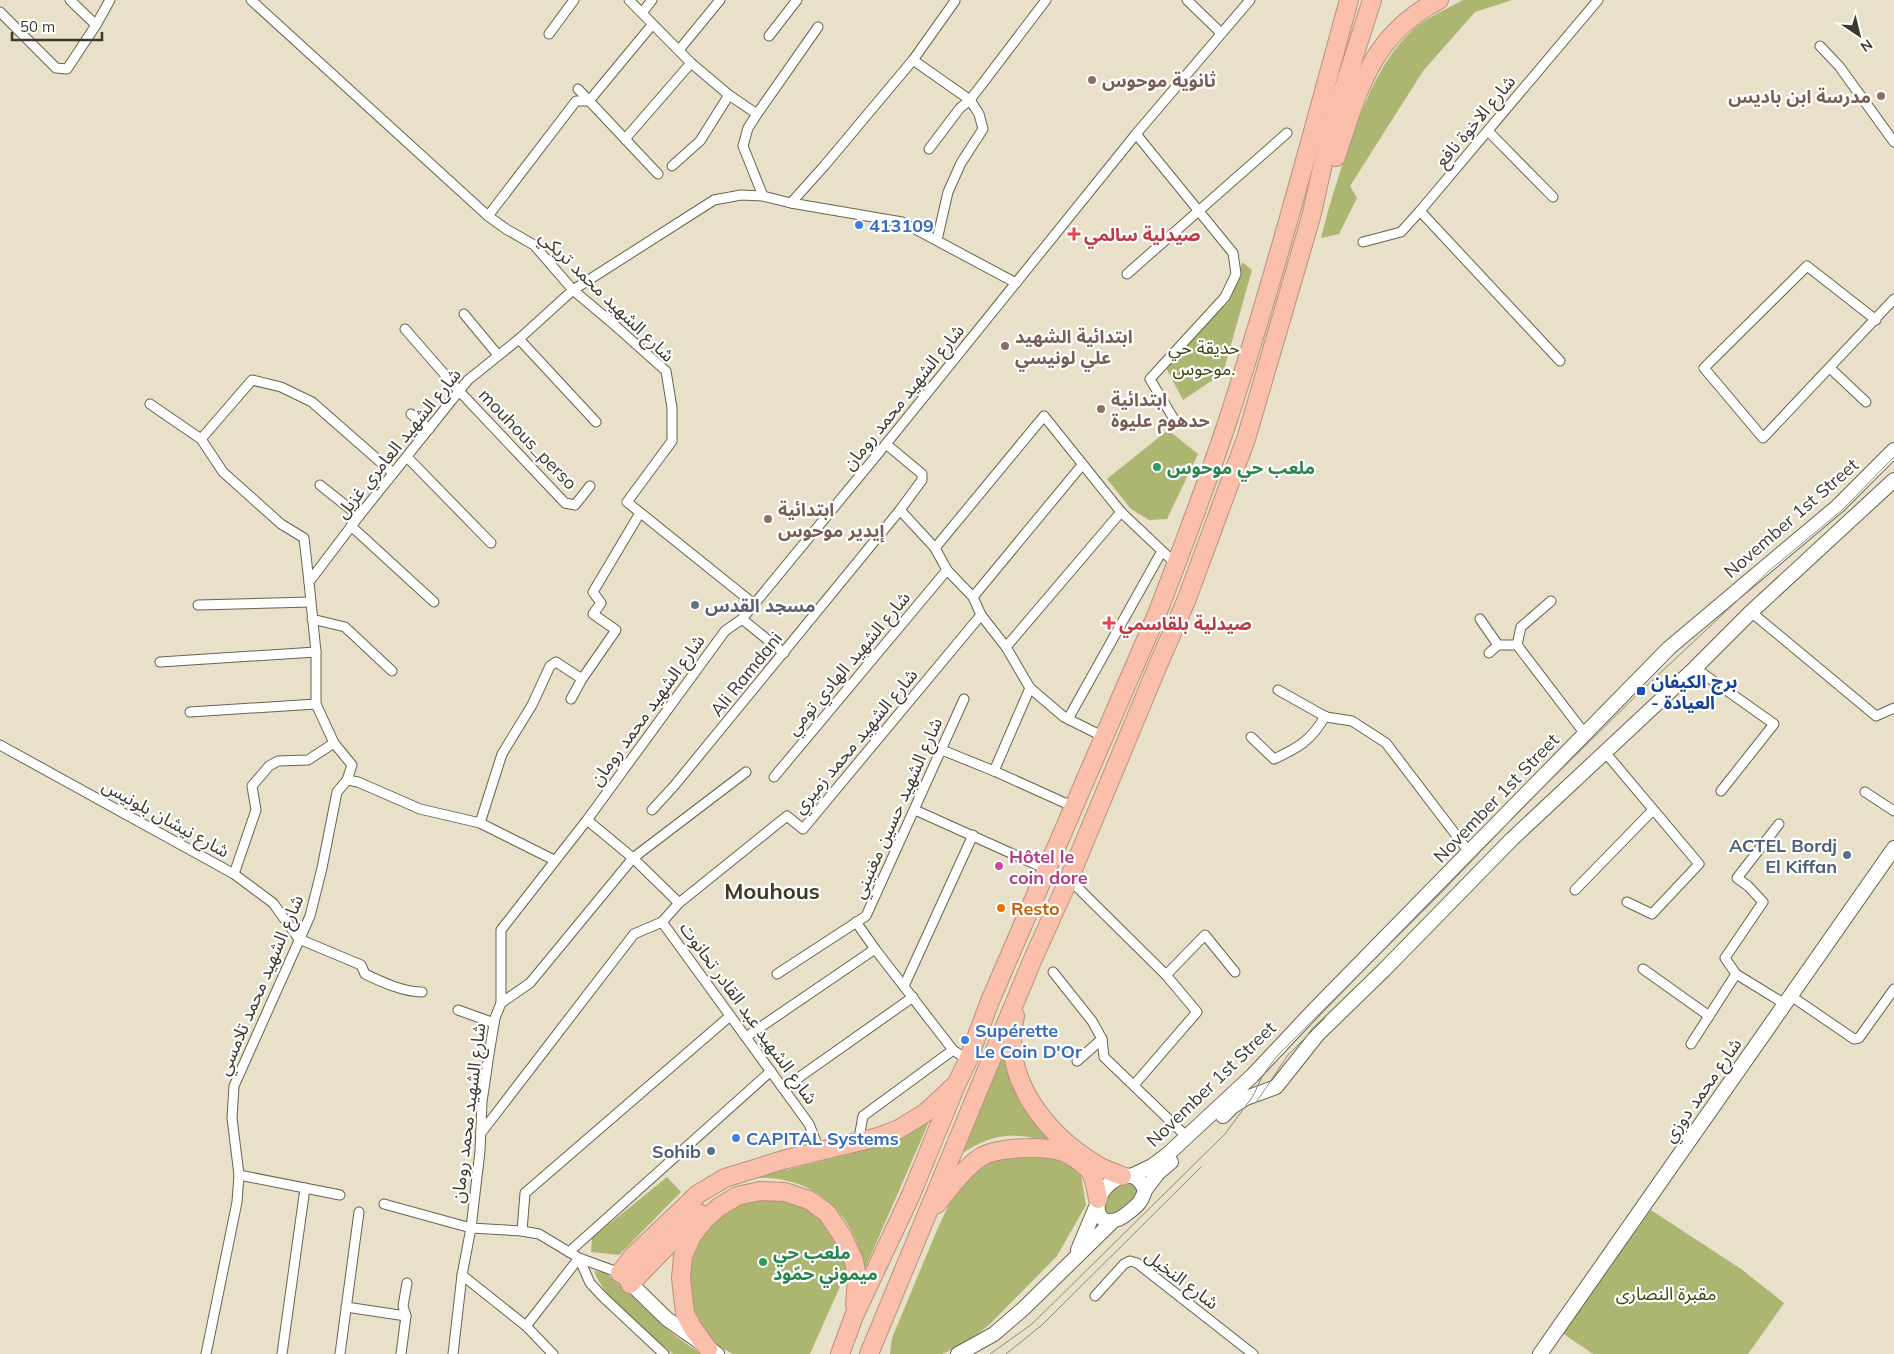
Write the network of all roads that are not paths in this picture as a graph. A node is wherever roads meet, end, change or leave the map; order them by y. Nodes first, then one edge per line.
1 (70, 0) edge
2 (110, 0) edge
3 (251, 0) edge
4 (574, 0) edge
5 (629, 0) edge
6 (652, 0) edge
7 (720, 0) edge
8 (797, 0) edge
9 (1046, 0) edge
10 (1188, 0) edge
11 (1250, 0) edge
12 (1349, 0) edge
13 (1372, 0) edge
14 (1440, 0) edge
15 (1598, 0) edge
16 (955, 1) edge
17 (0, 12) edge
18 (642, 13) junction
19 (96, 25) junction
20 (652, 25) junction
21 (818, 26) dead end
22 (1221, 32) junction
23 (549, 34) dead end
24 (769, 36) dead end
25 (1820, 46) dead end
26 (679, 50) junction
27 (913, 60) junction
28 (691, 63) junction
29 (578, 89) dead end
30 (730, 96) junction
31 (589, 100) junction
32 (970, 100) junction
33 (757, 114) junction
34 (1488, 131) junction
35 (1288, 133) dead end
36 (1136, 134) junction
37 (625, 139) junction
38 (1894, 142) edge
39 (929, 149) dead end
40 (672, 166) dead end
41 (658, 174) dead end
42 (763, 196) junction
43 (1553, 197) dead end
44 (791, 203) junction
45 (1198, 211) junction
46 (1420, 211) junction
47 (488, 216) junction
48 (1311, 217) junction
49 (937, 240) junction
50 (1363, 242) dead end
51 (1127, 274) dead end
52 (1016, 283) junction
53 (573, 290) junction
54 (1894, 299) edge
55 (464, 314) dead end
56 (1876, 320) junction
57 (405, 329) dead end
58 (519, 339) junction
59 (498, 355) junction
60 (1560, 361) dead end
61 (1830, 368) junction
62 (460, 392) junction
63 (1866, 402) dead end
64 (150, 404) dead end
65 (412, 414) dead end
66 (1175, 421) dead end
67 (596, 422) dead end
68 (429, 429) junction
69 (201, 439) junction
70 (886, 444) junction
71 (1894, 450) edge
72 (407, 457) junction
73 (1082, 465) junction
74 (393, 473) junction
75 (1894, 480) edge
76 (320, 484) dead end
77 (590, 486) dead end
78 (900, 510) junction
79 (1121, 512) junction
80 (640, 513) junction
81 (359, 516) junction
82 (351, 526) junction
83 (491, 544) dead end
84 (934, 548) junction
85 (1162, 550) junction
86 (1176, 564) junction
87 (947, 570) junction
88 (309, 582) junction
89 (973, 597) junction
90 (1551, 601) dead end
91 (310, 602) junction
92 (434, 602) dead end
93 (754, 604) junction
94 (198, 605) dead end
95 (1751, 612) junction
96 (981, 615) junction
97 (312, 619) junction
98 (742, 619) junction
99 (1480, 619) dead end
100 (1517, 645) junction
101 (1498, 646) junction
102 (1006, 647) junction
103 (316, 652) junction
104 (784, 653) junction
105 (1489, 653) dead end
106 (160, 662) dead end
107 (1695, 668) junction
108 (392, 671) dead end
109 (582, 679) junction
110 (1030, 688) junction
111 (1278, 690) dead end
112 (571, 699) dead end
113 (964, 699) dead end
114 (316, 704) junction
115 (1894, 708) edge
116 (190, 712) dead end
117 (1325, 716) junction
118 (1068, 719) junction
119 (1585, 734) junction
120 (1104, 737) junction
121 (1251, 737) dead end
122 (334, 742) junction
123 (0, 746) edge
124 (942, 750) junction
125 (1604, 751) junction
126 (994, 771) junction
127 (746, 772) dead end
128 (774, 777) dead end
129 (347, 780) junction
130 (1721, 791) dead end
131 (1865, 792) dead end
132 (1074, 807) junction
133 (652, 810) dead end
134 (915, 810) junction
135 (1653, 810) junction
136 (1894, 811) edge
137 (587, 820) junction
138 (480, 823) junction
139 (1778, 824) dead end
140 (973, 835) junction
141 (1894, 848) edge
142 (1469, 852) junction
143 (633, 858) junction
144 (554, 860) junction
145 (1046, 869) junction
146 (234, 874) junction
147 (1069, 879) junction
148 (1575, 890) dead end
149 (1627, 902) dead end
150 (679, 903) junction
151 (662, 922) junction
152 (856, 922) junction
153 (299, 939) junction
154 (875, 949) junction
155 (1032, 961) junction
156 (1643, 969) dead end
157 (1053, 972) dead end
158 (1235, 972) dead end
159 (777, 974) dead end
160 (1736, 974) junction
161 (1166, 975) junction
162 (904, 986) junction
163 (1894, 989) edge
164 (422, 992) dead end
165 (913, 998) junction
166 (1788, 1000) junction
167 (501, 1003) junction
168 (458, 1010) dead end
169 (730, 1016) junction
170 (1709, 1016) junction
171 (494, 1023) junction
172 (746, 1037) junction
173 (1102, 1039) junction
174 (1691, 1044) dead end
175 (953, 1050) junction
176 (968, 1060) junction
177 (1077, 1061) dead end
178 (772, 1071) junction
179 (957, 1083) junction
180 (1134, 1085) junction
181 (784, 1088) junction
182 (481, 1133) junction
183 (1187, 1137) junction
184 (858, 1142) junction
185 (820, 1152) junction
186 (239, 1176) junction
187 (1126, 1176) junction
188 (305, 1188) junction
189 (1145, 1190) junction
190 (340, 1195) dead end
191 (737, 1196) junction
192 (1097, 1203) junction
193 (384, 1204) dead end
194 (359, 1212) dead end
195 (923, 1222) junction
196 (1112, 1222) junction
197 (471, 1228) junction
198 (522, 1230) junction
199 (569, 1252) junction
200 (1075, 1257) junction
201 (579, 1258) junction
202 (462, 1275) junction
203 (625, 1278) junction
204 (407, 1283) dead end
205 (1095, 1296) dead end
206 (346, 1307) junction
207 (406, 1316) junction
208 (854, 1316) junction
209 (526, 1326) junction
210 (712, 1351) edge
211 (840, 1351) edge
212 (206, 1354) edge
213 (282, 1354) edge
214 (340, 1354) edge
215 (402, 1354) edge
216 (454, 1354) edge
217 (554, 1354) edge
218 (664, 1354) edge
219 (869, 1354) edge
220 (958, 1354) edge
221 (1253, 1354) edge
222 (1540, 1354) edge

1 - 19 street
2 - 19 street
3 - 47 street, شارع الشهيد محمد تريكي
4 - 23 street
5 - 18 street
6 - 18 street
7 - 26 street
8 - 24 street
9 - 32 street
10 - 22 street
11 - 22 street, شارع الشهيد محمد رومان
12 - 86 highway
13 - 48 highway
14 - 48 highway
15 - 34 street, شارع الاخوة نافع
16 - 27 street
17 - 19 street
18 - 20 street
20 - 26 street
20 - 31 street
21 - 33 street
22 - 36 street, شارع الشهيد محمد رومان
25 - 38 street
26 - 28 street
27 - 32 street
27 - 44 street
28 - 30 street
28 - 37 street
29 - 31 street
30 - 33 street
30 - 40 street
31 - 37 street
31 - 47 street
32 - 39 street
32 - 49 street
33 - 42 street
34 - 43 street
34 - 46 street, شارع الاخوة نافع
35 - 45 street
36 - 45 street
36 - 52 street, شارع الشهيد محمد رومان
37 - 41 street
42 - 44 street, شارع الشهيد العامري غزيل
42 - 53 street, شارع الشهيد العامري غزيل
44 - 49 street, شارع الشهيد العامري غزيل
45 - 51 street
45 - 66 street
46 - 50 street, شارع الاخوة نافع
46 - 60 street
47 - 53 street, شارع الشهيد محمد تريكي
48 - 147 highway
49 - 52 street, شارع الشهيد العامري غزيل
52 - 70 street, شارع الشهيد محمد رومان
53 - 58 street, شارع الشهيد العامري غزيل
53 - 80 street, شارع الشهيد محمد تريكي
54 - 56 street
55 - 59 street
56 - 61 street
56 - 61 street
57 - 62 street, mouhous_perso
58 - 59 street, شارع الشهيد العامري غزيل
58 - 67 street
59 - 62 street, شارع الشهيد العامري غزيل
61 - 63 street
62 - 68 street, شارع الشهيد العامري غزيل
62 - 77 street, mouhous_perso
64 - 69 street
65 - 68 street
68 - 72 street, شارع الشهيد العامري غزيل
69 - 74 street
69 - 88 street
70 - 78 street, Ali Ramdani
70 - 93 street, شارع الشهيد محمد رومان
71 - 119 main road, November 1st Street
72 - 74 street, شارع الشهيد العامري غزيل
72 - 83 street
73 - 79 street
73 - 84 street
73 - 89 street
74 - 81 street, شارع الشهيد العامري غزيل
75 - 95 main road, November 1st Street
76 - 81 street
78 - 84 street
78 - 104 street, Ali Ramdani
79 - 85 street
79 - 102 street
80 - 93 street, شارع الشهيد محمد تريكي
80 - 109 street
81 - 82 street, شارع الشهيد العامري غزيل
82 - 88 street, شارع الشهيد العامري غزيل
82 - 92 street
84 - 87 street
85 - 86 street
85 - 118 street
86 - 120 highway
87 - 89 street
87 - 128 street, شارع الشهيد الهادي تومي
88 - 91 street
89 - 96 street
90 - 100 street
91 - 94 street
91 - 97 street
93 - 98 street, شارع الشهيد محمد رومان
95 - 107 main road, November 1st Street
95 - 115 street
96 - 102 street
96 - 150 street, شارع الشهيد محمد زميري
97 - 103 street
97 - 108 street
98 - 104 street
98 - 137 street, شارع الشهيد محمد رومان
99 - 101 street
100 - 101 street
100 - 119 street
101 - 105 street
102 - 110 street
103 - 106 street
103 - 114 street
104 - 133 street, Ali Ramdani
107 - 125 main road, November 1st Street
107 - 130 street
109 - 112 street
109 - 138 street
110 - 118 street
110 - 126 street
111 - 117 street
113 - 124 street, شارع الشهيد حسين مغنيني
114 - 116 street
114 - 122 street
117 - 121 street
117 - 142 street
118 - 120 street
119 - 142 main road, November 1st Street
120 - 132 highway
122 - 129 street
122 - 146 street
123 - 146 street, شارع نيشان بلونيس
124 - 126 street
124 - 134 street, شارع الشهيد حسين مغنيني
125 - 135 street
125 - 189 main road, November 1st Street
126 - 132 street
127 - 143 street
129 - 138 street
129 - 153 street, شارع الشهيد محمد تلامسي
131 - 136 street
132 - 145 highway
134 - 140 street
134 - 152 street, شارع الشهيد حسين مغنيني
135 - 148 street
135 - 149 street
137 - 143 street
137 - 144 street, شارع الشهيد محمد رومان
138 - 144 street
139 - 160 street
140 - 145 street
140 - 162 street
141 - 166 main road, شارع محمد دوزي
142 - 183 main road, November 1st Street
143 - 150 street
143 - 167 street
144 - 167 street, شارع الشهيد محمد رومان
145 - 176 highway
146 - 153 street, شارع نيشان بلونيس
147 - 155 highway
147 - 161 street
150 - 151 street, شارع الشهيد محمد زميري
151 - 169 street, شارع الشهيد عبد القادر تحانوت
151 - 182 street, شارع الشهيد محمد زميري
152 - 154 street
152 - 159 street, شارع الشهيد حسين مغنيني
153 - 164 street
153 - 186 street, شارع الشهيد محمد تلامسي
154 - 162 street
154 - 172 street
155 - 187 highway
155 - 195 highway
156 - 170 street
157 - 173 street
158 - 161 street
160 - 166 street
160 - 170 street
161 - 180 street
162 - 165 street
163 - 166 street
165 - 175 street
165 - 181 street
166 - 222 main road, شارع محمد دوزي
167 - 171 street, شارع الشهيد محمد رومان
168 - 171 street
169 - 172 street, شارع الشهيد عبد القادر تحانوت
169 - 198 street
170 - 174 street
171 - 182 street, شارع الشهيد محمد رومان
172 - 178 street, شارع الشهيد عبد القادر تحانوت
173 - 177 street
173 - 180 street
175 - 176 street
175 - 184 street
176 - 179 highway
178 - 181 street, شارع الشهيد عبد القادر تحانوت
178 - 199 street
179 - 184 highway
179 - 208 highway
180 - 183 street
181 - 185 street, شارع الشهيد عبد القادر تحانوت
182 - 197 street, شارع الشهيد محمد رومان
183 - 187 main road, November 1st Street
184 - 185 highway
185 - 203 highway
186 - 188 street
186 - 212 street, شارع الشهيد محمد تلامسي
187 - 189 main road
187 - 192 main road
188 - 190 street
188 - 213 street
189 - 196 main road
191 - 203 highway
191 - 208 highway
191 - 210 highway
192 - 195 highway
192 - 196 main road
192 - 200 main road
193 - 197 street
194 - 206 street
195 - 219 highway
196 - 200 main road
197 - 198 street
197 - 202 street, شارع الشهيد محمد رومان
198 - 199 street
199 - 201 street
200 - 220 main road
201 - 203 street
201 - 209 street
201 - 218 street
202 - 209 street
202 - 216 street, شارع الشهيد محمد رومان
203 - 210 main road
204 - 207 street
205 - 221 street, شارع النخيل
206 - 207 street
206 - 214 street
207 - 215 street
208 - 211 highway
209 - 217 street

